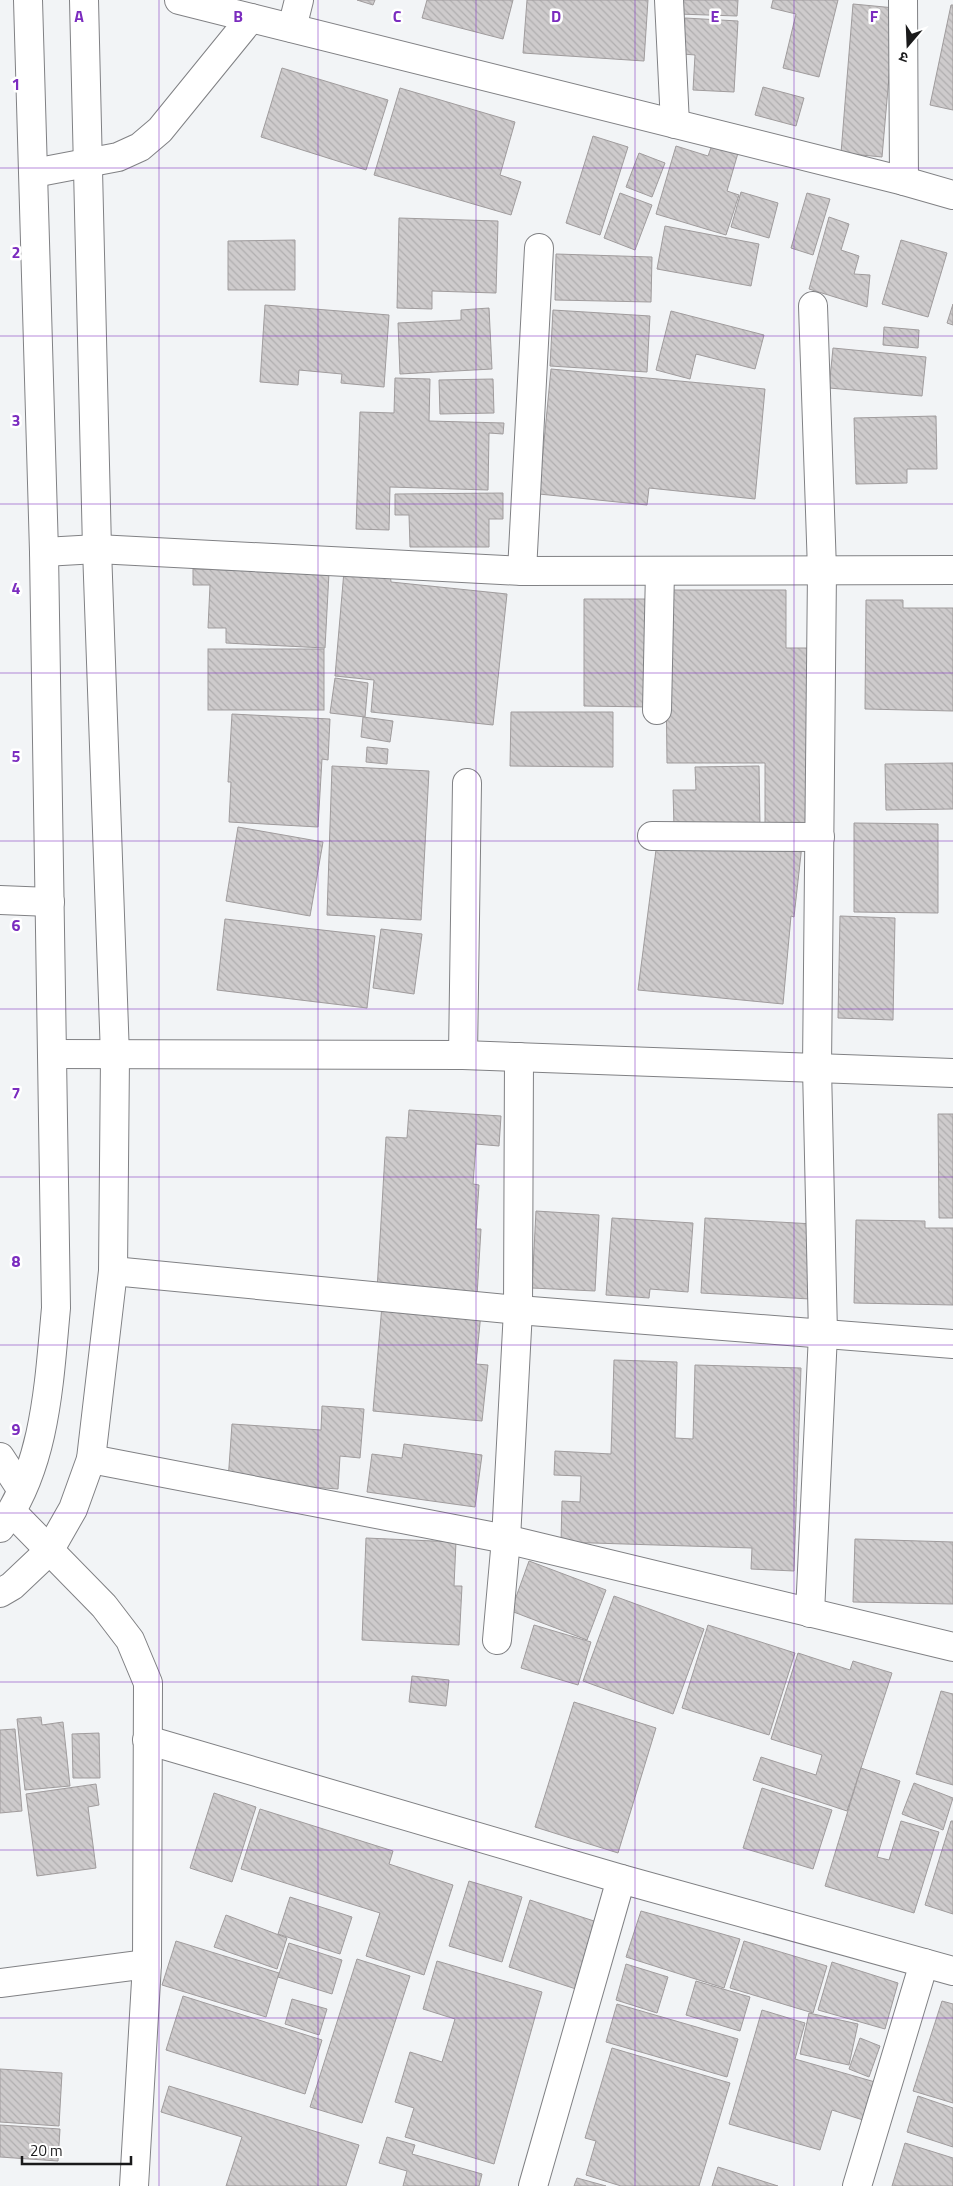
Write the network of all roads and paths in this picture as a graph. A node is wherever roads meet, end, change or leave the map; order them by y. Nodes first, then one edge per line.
1 (28, 0) edge
2 (84, 0) edge
3 (179, 0) edge
4 (299, 0) edge
5 (669, 0) edge
6 (902, 0) edge
7 (250, 18) junction
8 (292, 28) junction
9 (675, 124) junction
10 (87, 164) junction
11 (34, 173) junction
12 (904, 181) junction
13 (953, 195) edge
14 (539, 248) dead end
15 (814, 306) dead end
16 (97, 549) junction
17 (44, 552) junction
18 (822, 570) junction
19 (953, 570) edge
20 (522, 571) junction
21 (660, 571) junction
22 (657, 710) dead end
23 (467, 783) dead end
24 (652, 836) dead end
25 (820, 836) junction
26 (0, 900) edge
27 (50, 902) junction
28 (52, 1054) junction
29 (463, 1055) junction
30 (115, 1056) junction
31 (519, 1057) junction
32 (817, 1068) junction
33 (953, 1073) edge
34 (113, 1271) junction
35 (518, 1310) junction
36 (823, 1334) junction
37 (953, 1344) edge
38 (0, 1457) edge
39 (91, 1459) junction
40 (11, 1510) edge
41 (506, 1539) junction
42 (49, 1551) junction
43 (0, 1593) edge
44 (810, 1613) junction
45 (497, 1640) dead end
46 (953, 1647) edge
47 (147, 1740) junction
48 (621, 1879) junction
49 (924, 1963) junction
50 (147, 1964) junction
51 (953, 1971) edge
52 (0, 1983) edge
53 (134, 2186) edge
54 (533, 2186) edge
55 (857, 2186) edge

1 - 11 street
2 - 10 street
3 - 7 street
4 - 8 street
5 - 9 street
6 - 12 street
7 - 8 street
7 - 10 street
8 - 9 street
9 - 12 street
10 - 11 street
10 - 16 street
11 - 17 street
12 - 13 street
14 - 20 street
15 - 18 street
16 - 17 street
16 - 20 street
16 - 30 street
17 - 27 street
18 - 19 street
18 - 21 street
18 - 25 street
20 - 21 street
21 - 22 street
23 - 29 street
24 - 25 street
25 - 32 street
26 - 27 street
27 - 28 street
28 - 30 street
28 - 40 street
29 - 30 street
29 - 31 street
30 - 34 street
31 - 32 street
31 - 35 street
32 - 33 street
32 - 36 street
34 - 35 street
34 - 39 street
35 - 36 street
35 - 41 street
36 - 37 street
36 - 44 street
38 - 40 street
39 - 41 street
39 - 42 street
40 - 42 street
41 - 44 street
41 - 45 street
42 - 43 street
42 - 47 street
44 - 46 street
47 - 48 street
47 - 50 street
48 - 49 street
48 - 54 street
49 - 51 street
49 - 55 street
50 - 52 street
50 - 53 street

